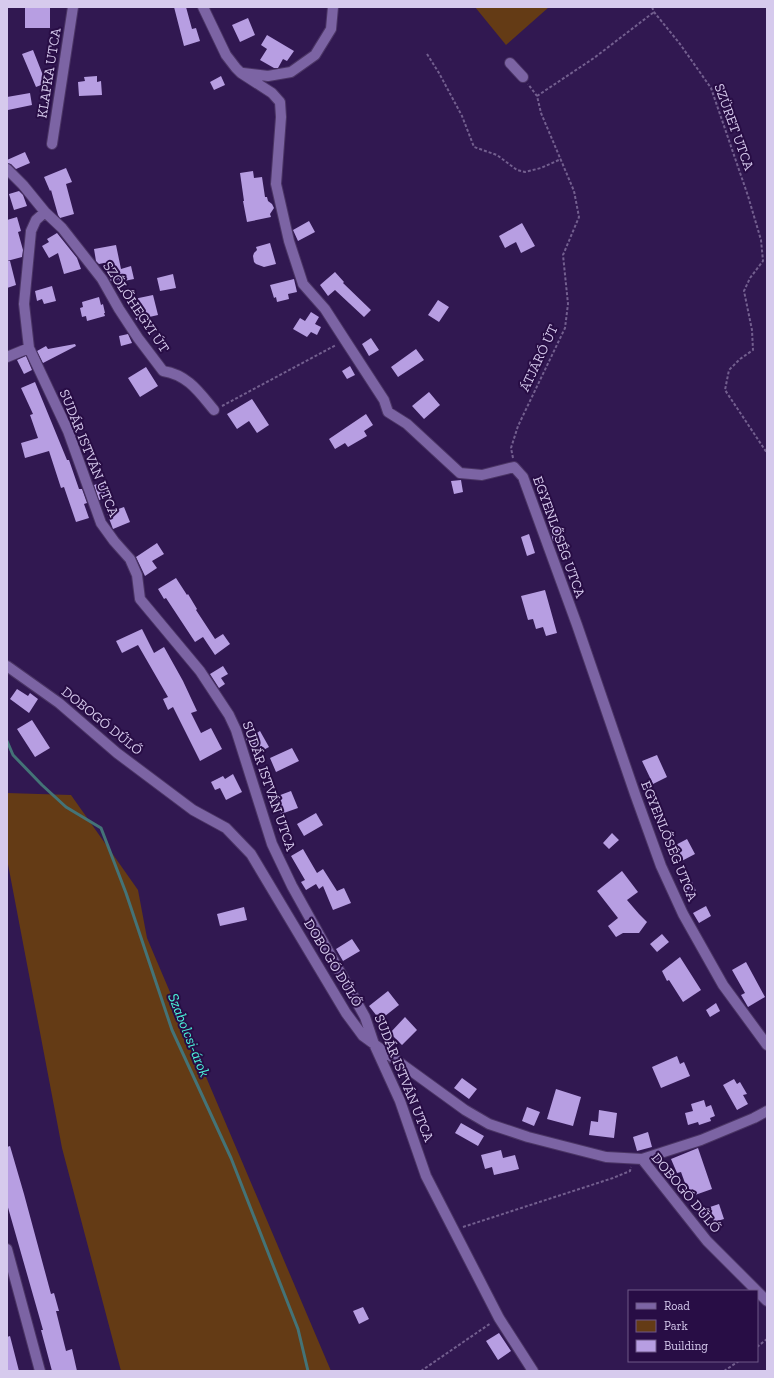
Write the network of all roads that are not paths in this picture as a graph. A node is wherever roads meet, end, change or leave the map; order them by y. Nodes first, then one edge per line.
1 (73, 7) edge
2 (204, 7) edge
3 (333, 7) edge
4 (510, 62) dead end
5 (241, 73) junction
6 (523, 77) road end
7 (52, 144) dead end
8 (7, 169) edge
9 (45, 212) junction
10 (29, 348) junction
11 (7, 356) edge
12 (214, 410) road end
13 (7, 666) edge
14 (374, 1044) junction
15 (767, 1046) edge
16 (767, 1111) edge
17 (639, 1159) junction
18 (7, 1249) edge
19 (756, 1290) edge
20 (758, 1292) edge
21 (767, 1301) edge
22 (40, 1371) edge
23 (533, 1371) edge

1 - 7 street, KLAPKA UTCA
2 - 5 street, EGYENLŐSÉG UTCA
3 - 5 street
4 - 6 street
5 - 15 street, EGYENLŐSÉG UTCA
8 - 9 street, SZŐLŐHEGYI ÚT
9 - 10 street, SUDÁR ISTVÁN UTCA
9 - 12 street, SZŐLŐHEGYI ÚT
10 - 11 street
10 - 14 street, SUDÁR ISTVÁN UTCA
13 - 14 street, DOBOGÓ DŰLŐ
14 - 17 street, DOBOGÓ DŰLŐ
14 - 23 street, SUDÁR ISTVÁN UTCA
16 - 17 street
17 - 19 street, DOBOGÓ DŰLŐ
18 - 22 street
20 - 21 street, DOBOGÓ DŰLŐ

